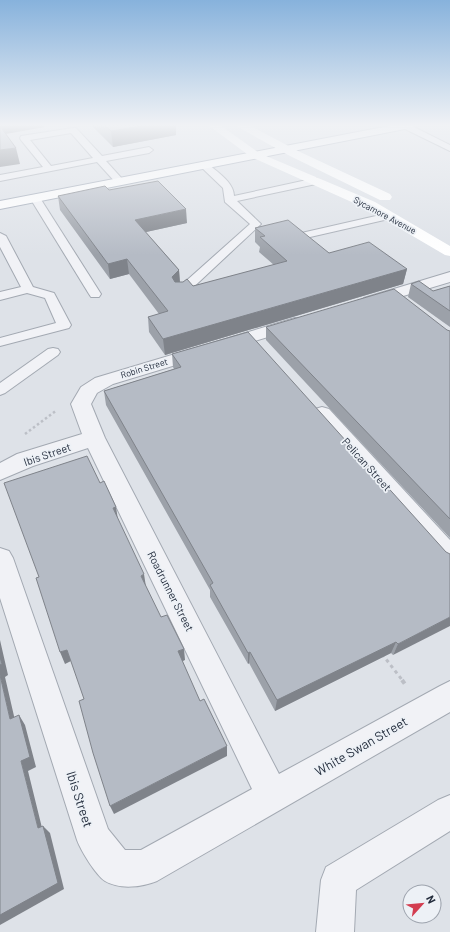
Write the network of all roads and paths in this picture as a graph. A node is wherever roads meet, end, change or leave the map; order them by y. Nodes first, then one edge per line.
1 (46, 168) edge
2 (108, 168) edge
3 (187, 168) edge
4 (208, 168) edge
5 (287, 168) edge
6 (328, 168) edge
7 (0, 178) edge
8 (316, 181) junction
9 (120, 182) junction
10 (35, 198) junction
11 (229, 200) junction
12 (393, 202) dead end
13 (0, 205) edge
14 (389, 216) junction
15 (425, 223) dead end
16 (0, 236) edge
17 (298, 237) edge
18 (450, 242) edge
19 (450, 252) edge
20 (15, 264) junction
21 (0, 268) edge
22 (450, 277) edge
23 (28, 289) junction
24 (180, 293) edge
25 (95, 294) dead end
26 (0, 296) edge
27 (358, 304) edge
28 (308, 319) edge
29 (252, 336) junction
30 (0, 342) edge
31 (53, 352) dead end
32 (267, 354) edge
33 (0, 390) edge
34 (86, 395) junction
35 (309, 400) edge
36 (24, 435) dead end
37 (94, 438) junction
38 (0, 472) edge
39 (450, 556) edge
40 (0, 558) edge
41 (379, 650) edge
42 (450, 696) edge
43 (424, 710) junction
44 (273, 796) junction
45 (450, 812) edge
46 (335, 932) edge

1 - 7 lane
2 - 9 lane
3 - 9 street
4 - 11 lane
5 - 8 street, Sycamore Avenue
6 - 12 street, Sycamore Avenue
8 - 11 lane
8 - 14 street, Sycamore Avenue
9 - 10 street
10 - 13 street
10 - 25 lane
11 - 24 lane
14 - 17 lane
14 - 19 street, Sycamore Avenue
15 - 18 street, Sycamore Avenue
16 - 20 lane
20 - 21 lane
20 - 23 lane
22 - 27 street
23 - 26 lane
23 - 30 lane
28 - 29 street, Robin Street
29 - 32 street
29 - 34 street, Robin Street
31 - 33 lane
34 - 36 path
34 - 37 street, Roadrunner Street
35 - 39 street, Pelican Street
37 - 38 street, Ibis Street
37 - 44 street, Roadrunner Street
40 - 44 street, Ibis Street
41 - 43 path
42 - 43 street, White Swan Street
43 - 44 street, White Swan Street
45 - 46 street

